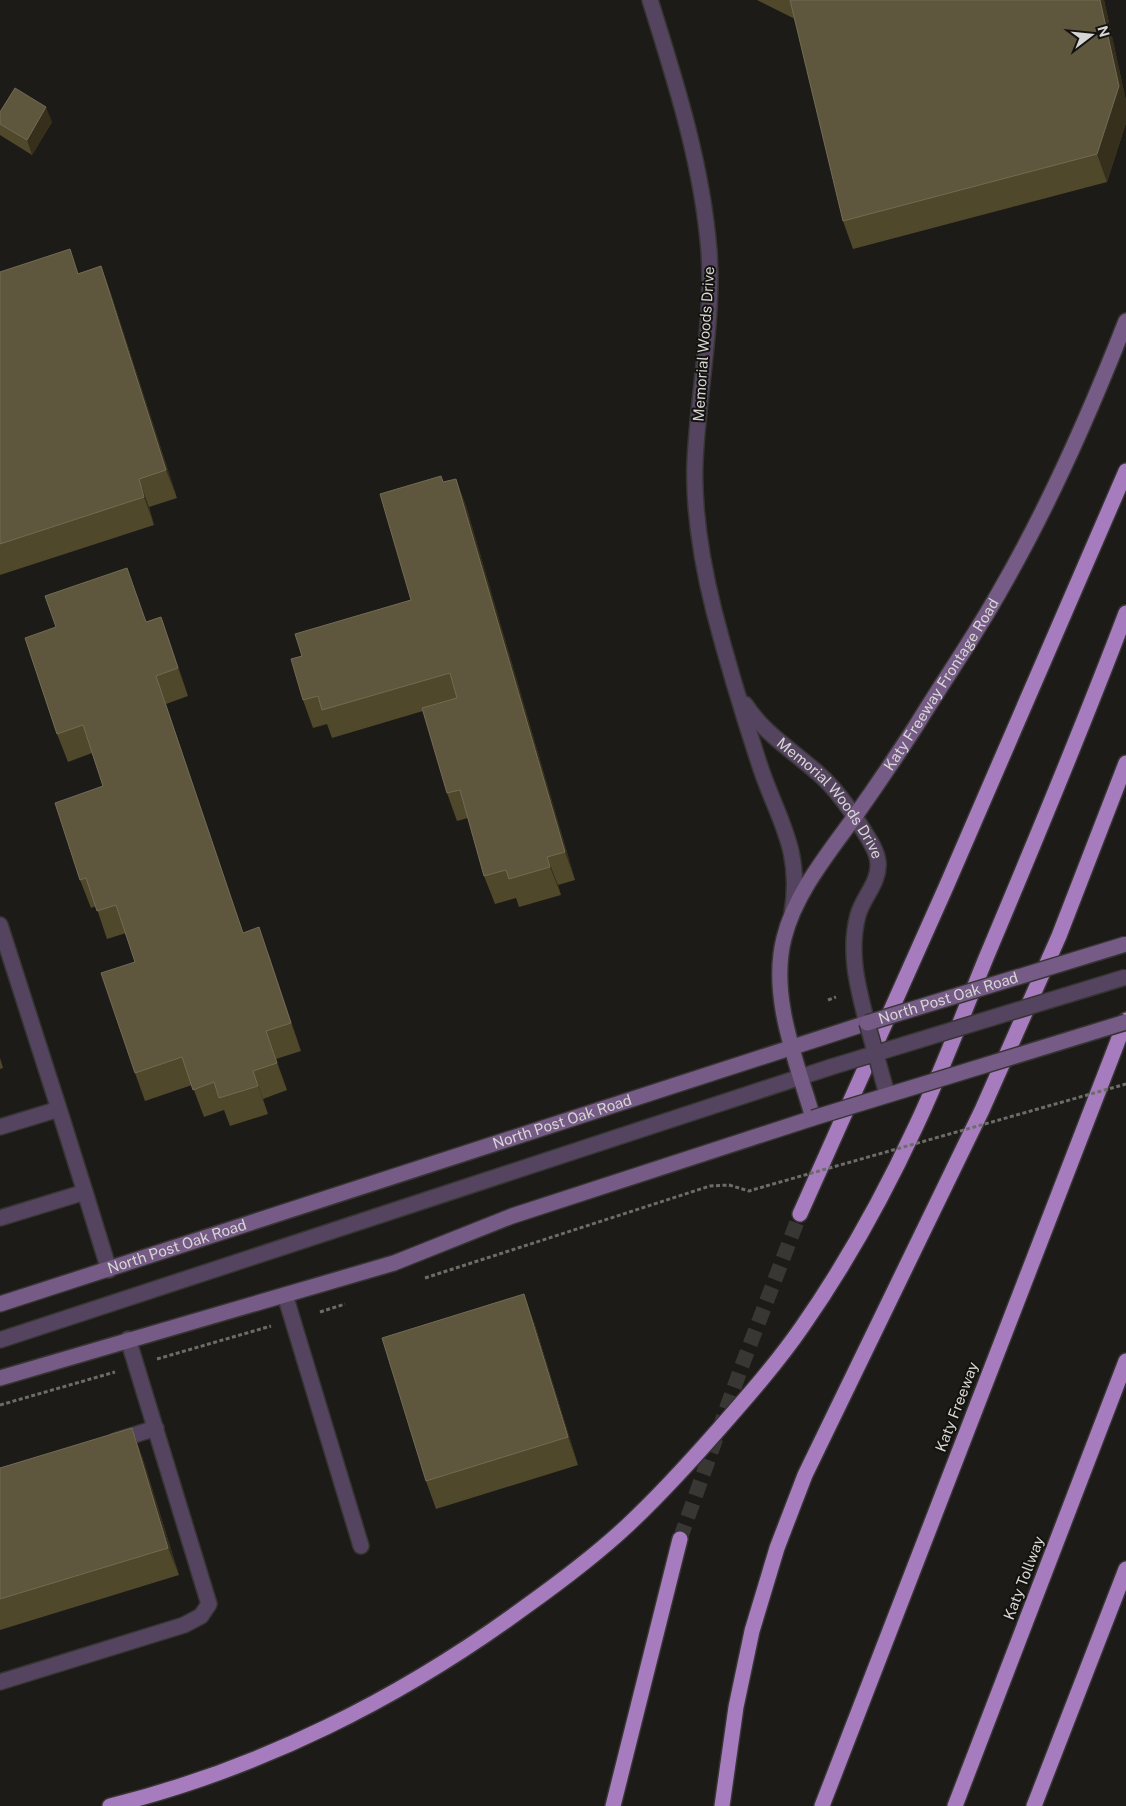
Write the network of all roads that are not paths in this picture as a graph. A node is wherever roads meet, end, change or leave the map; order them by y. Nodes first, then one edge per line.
1 (650, 0) edge
2 (1126, 321) edge
3 (1126, 471) edge
4 (1126, 614) edge
5 (738, 690) junction
6 (1126, 763) edge
7 (855, 817) junction
8 (791, 919) junction
9 (0, 925) edge
10 (1126, 944) edge
11 (1126, 976) edge
12 (1126, 1021) edge
13 (867, 1023) junction
14 (793, 1047) junction
15 (876, 1053) junction
16 (801, 1077) junction
17 (887, 1094) junction
18 (59, 1109) junction
19 (812, 1118) junction
20 (0, 1127) edge
21 (85, 1192) junction
22 (800, 1214) tunnel mouth
23 (0, 1218) edge
24 (109, 1270) junction
25 (286, 1296) junction
26 (0, 1304) edge
27 (128, 1339) junction
28 (0, 1340) edge
29 (1126, 1361) edge
30 (0, 1378) edge
31 (156, 1428) junction
32 (101, 1446) edge
33 (680, 1539) tunnel mouth
34 (361, 1546) dead end
35 (1126, 1569) edge
36 (0, 1682) edge
37 (110, 1806) edge
38 (613, 1806) edge
39 (722, 1806) edge
40 (822, 1806) edge
41 (955, 1806) edge
42 (1034, 1806) edge

1 - 5 street, Memorial Woods Drive
2 - 7 main road, Katy Freeway Frontage Road
3 - 22 highway
4 - 37 highway
5 - 7 street, Memorial Woods Drive
5 - 8 street, Memorial Woods Drive
6 - 39 highway
7 - 8 main road, Katy Freeway Frontage Road
7 - 13 street, Memorial Woods Drive
8 - 14 main road, Katy Freeway Frontage Road
9 - 18 street
10 - 13 main road, North Post Oak Road, bridge
11 - 15 street, bridge
12 - 17 main road, bridge
12 - 40 highway, Katy Freeway
13 - 14 main road, North Post Oak Road
13 - 15 street, Memorial Woods Drive, bridge
14 - 16 main road, Katy Freeway Frontage Road
14 - 24 main road, North Post Oak Road
15 - 16 street, bridge
15 - 17 street, Memorial Woods Drive, bridge
16 - 19 main road, Katy Freeway Frontage Road
16 - 28 street
17 - 19 main road, bridge
18 - 20 street
18 - 21 street
19 - 25 main road
21 - 23 street
21 - 24 street
24 - 26 main road, North Post Oak Road
25 - 27 main road
25 - 34 street
27 - 30 main road
27 - 31 street
29 - 41 highway, Katy Tollway
31 - 32 street
31 - 36 street
33 - 38 highway
35 - 42 highway

